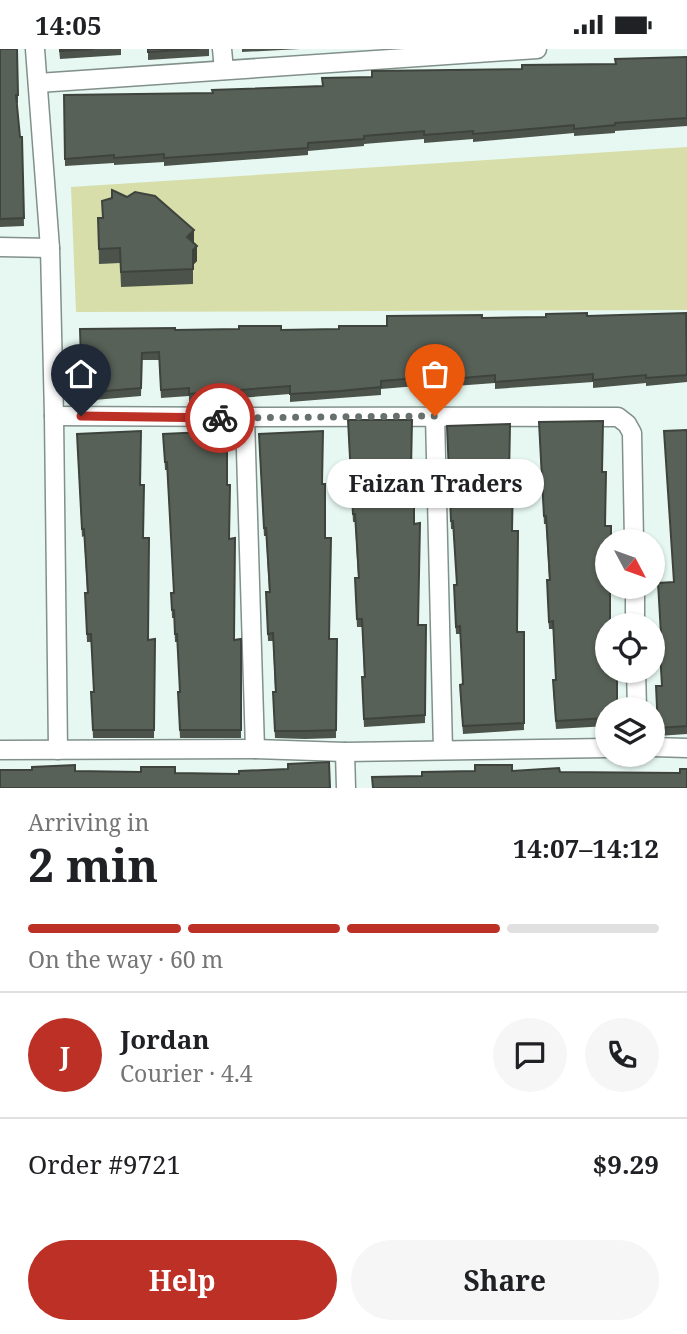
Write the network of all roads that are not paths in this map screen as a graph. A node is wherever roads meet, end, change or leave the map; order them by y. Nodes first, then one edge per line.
1 (35, 49) edge
2 (222, 49) edge
3 (537, 49) edge
4 (420, 53) edge
5 (224, 71) junction
6 (38, 83) junction
7 (0, 247) edge
8 (50, 248) junction
9 (54, 416) junction
10 (435, 416) junction
11 (245, 418) junction
12 (634, 529) edge
13 (665, 747) edge
14 (595, 748) edge
15 (687, 748) edge
16 (255, 749) junction
17 (0, 750) edge
18 (58, 750) junction
19 (443, 750) junction
20 (345, 752) junction
21 (346, 788) edge

1 - 6 street
2 - 5 street
3 - 4 street
4 - 5 street
5 - 6 street
6 - 8 street
7 - 8 street
8 - 9 street
9 - 11 street
9 - 18 street
10 - 11 street
10 - 12 street
10 - 19 street
11 - 16 street
13 - 15 street
14 - 19 street
16 - 18 street
16 - 20 street
17 - 18 street
19 - 20 street
20 - 21 street

